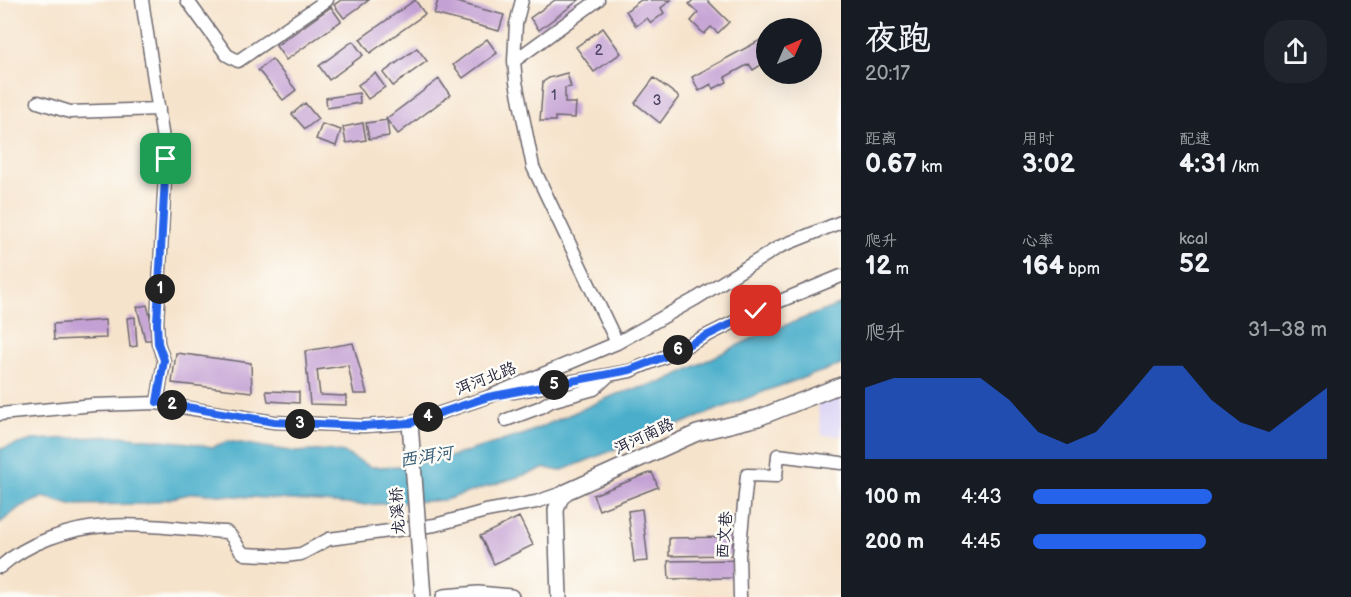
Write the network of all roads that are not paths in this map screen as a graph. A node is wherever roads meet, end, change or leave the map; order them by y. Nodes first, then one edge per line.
1 (142, 0) edge
2 (187, 0) edge
3 (327, 0) edge
4 (522, 0) edge
5 (598, 0) edge
6 (514, 61) junction
7 (38, 102) dead end
8 (159, 109) junction
9 (841, 222) edge
10 (841, 276) edge
11 (616, 343) junction
12 (609, 375) junction
13 (841, 385) edge
14 (488, 397) junction
15 (157, 402) junction
16 (0, 414) edge
17 (506, 420) dead end
18 (410, 423) junction
19 (841, 463) edge
20 (569, 490) junction
21 (0, 567) edge
22 (423, 597) edge
23 (444, 597) edge
24 (511, 597) edge
25 (559, 597) edge
26 (740, 597) edge

1 - 8 street
2 - 3 street
4 - 6 street
5 - 6 street
6 - 11 street
7 - 8 street
8 - 15 street
9 - 11 street, 洱河北路
10 - 12 street
11 - 14 street, 洱河北路
12 - 14 street
12 - 17 street
13 - 20 main road, 洱河南路
14 - 18 street, 洱河北路
15 - 16 street, 洱河北路
15 - 18 street, 洱河北路
18 - 22 main road, 龙溪桥, bridge
19 - 26 street, 西文巷
20 - 21 street
20 - 25 main road
23 - 24 main road

